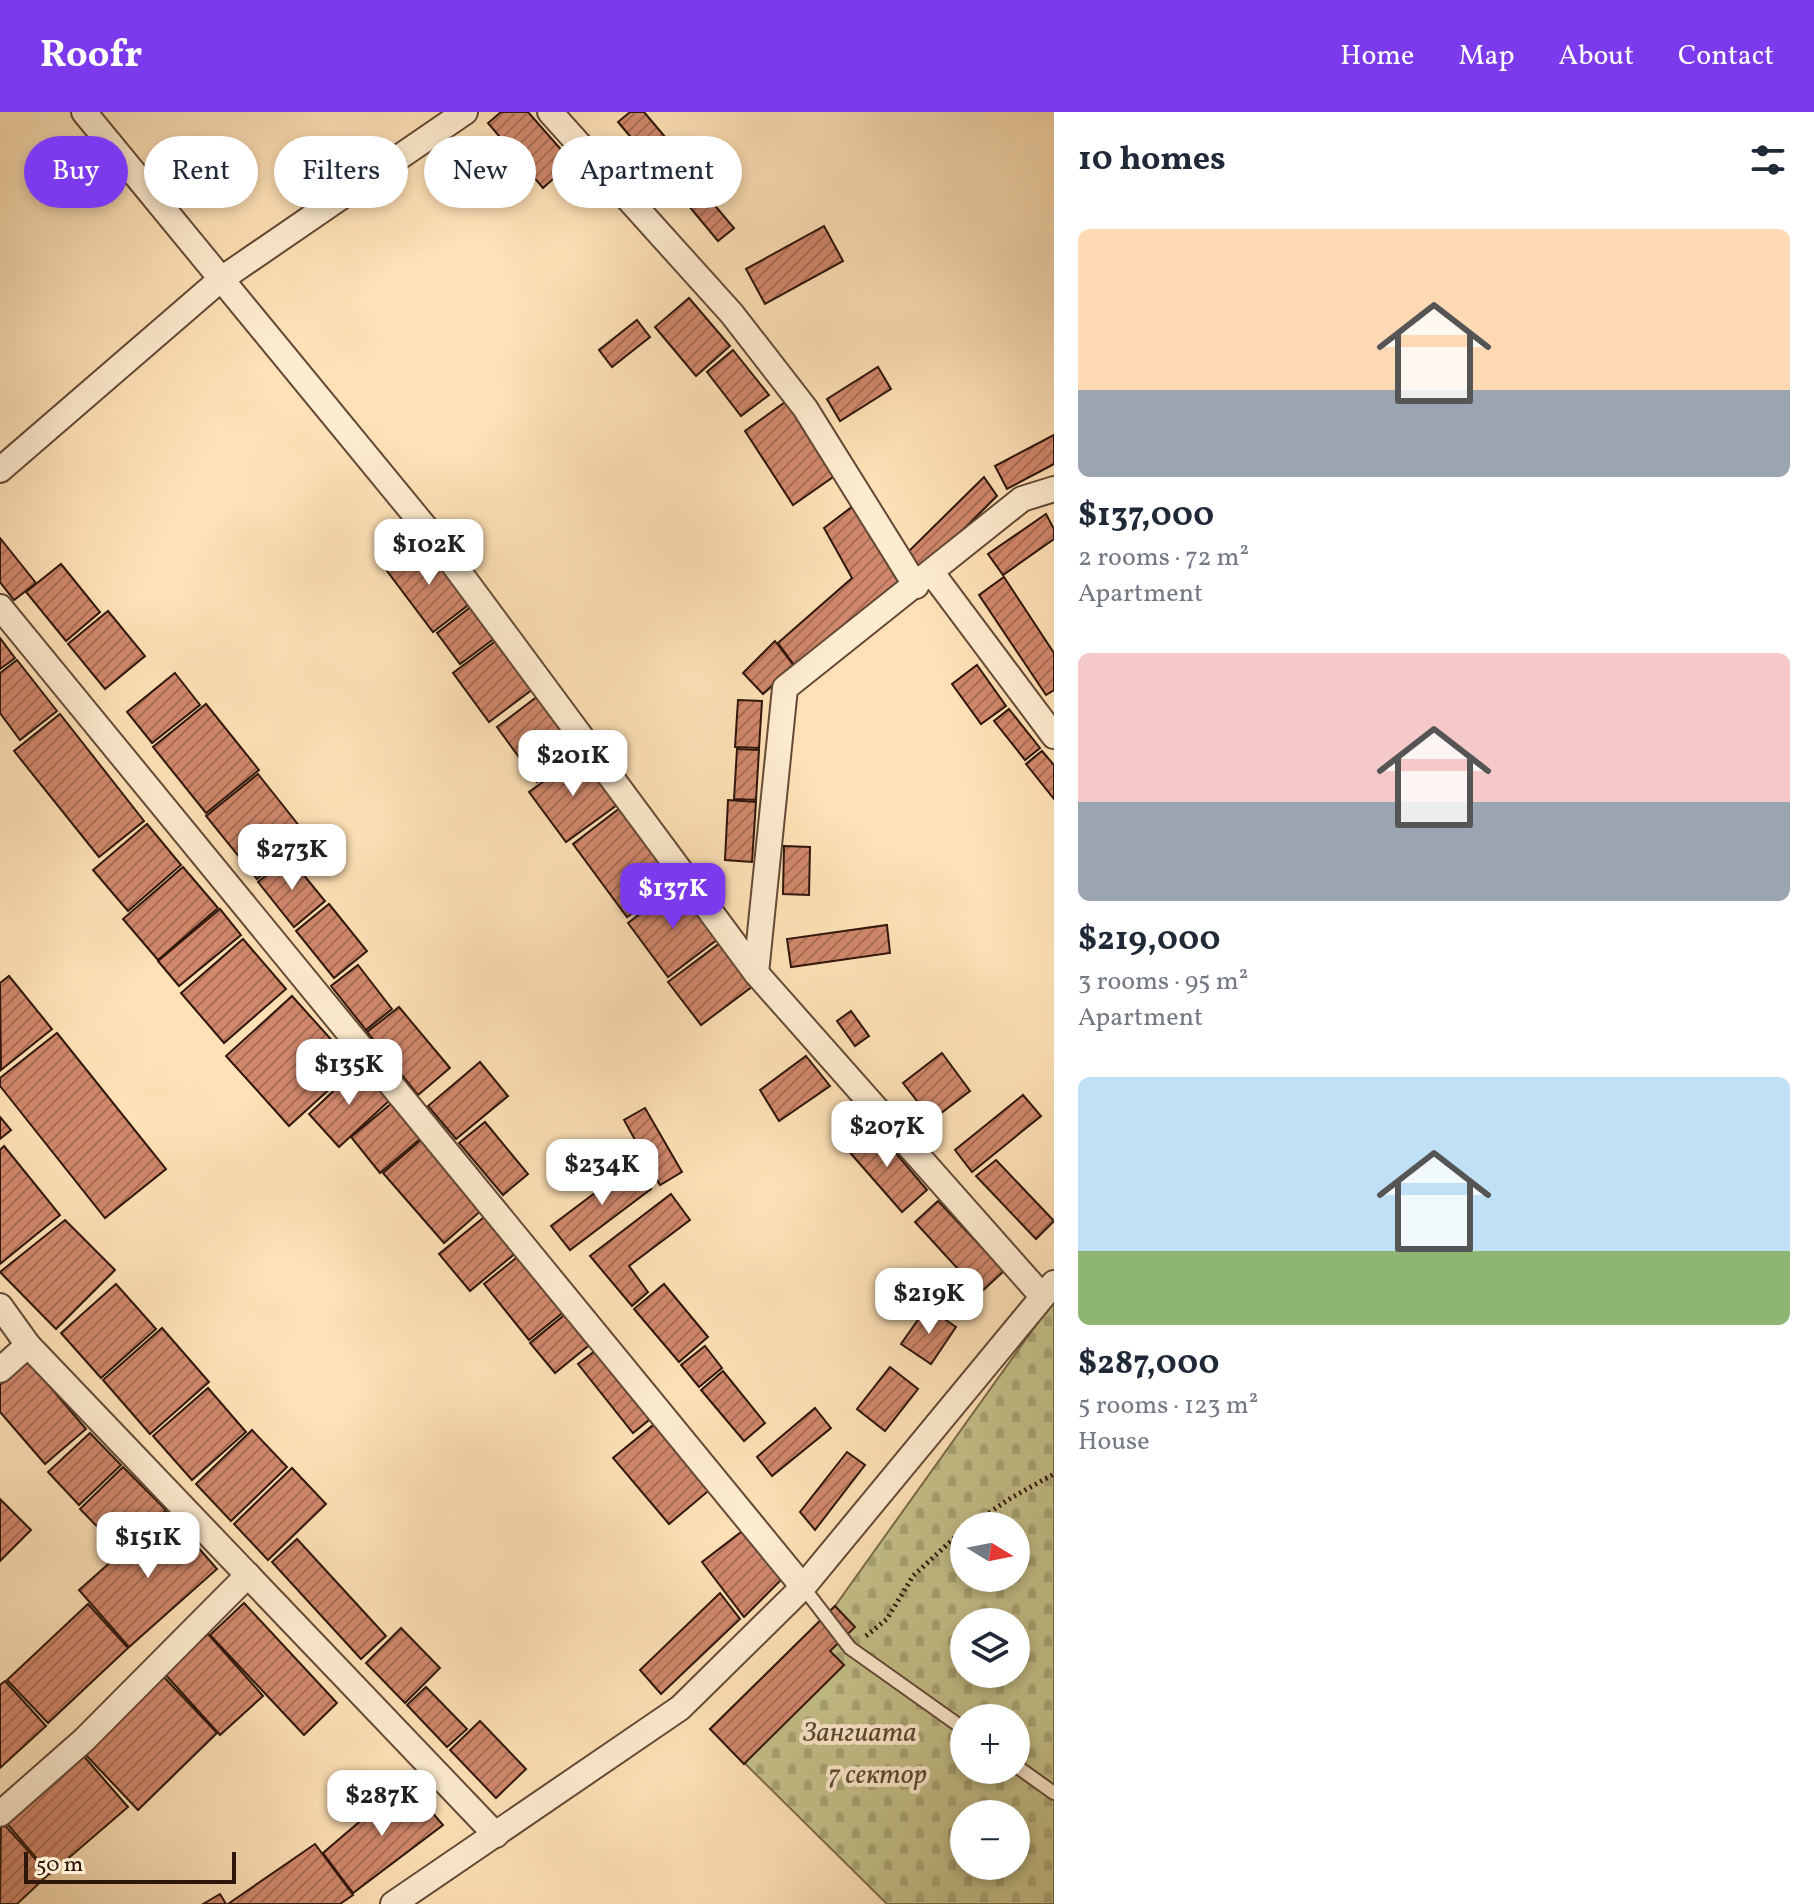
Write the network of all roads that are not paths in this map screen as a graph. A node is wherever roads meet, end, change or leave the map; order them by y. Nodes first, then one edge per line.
1 (84, 112) edge
2 (465, 112) edge
3 (550, 112) edge
4 (220, 280) junction
5 (0, 470) edge
6 (1054, 489) edge
7 (924, 579) junction
8 (0, 607) edge
9 (1054, 736) edge
10 (756, 973) junction
11 (1048, 1290) edge
12 (0, 1306) edge
13 (28, 1345) junction
14 (0, 1370) edge
15 (248, 1575) junction
16 (803, 1587) junction
17 (950, 1719) edge
18 (1030, 1776) edge
19 (1054, 1793) edge
20 (0, 1814) edge
21 (496, 1835) junction
22 (393, 1904) edge

1 - 4 street
2 - 4 street
3 - 7 street
4 - 5 street
4 - 10 street
6 - 7 street
7 - 9 street
7 - 10 street
8 - 16 street
10 - 11 street
11 - 16 street
12 - 13 street
13 - 14 street
13 - 15 street
15 - 20 street
15 - 21 street
16 - 17 lane
16 - 21 street
18 - 19 lane
21 - 22 street

